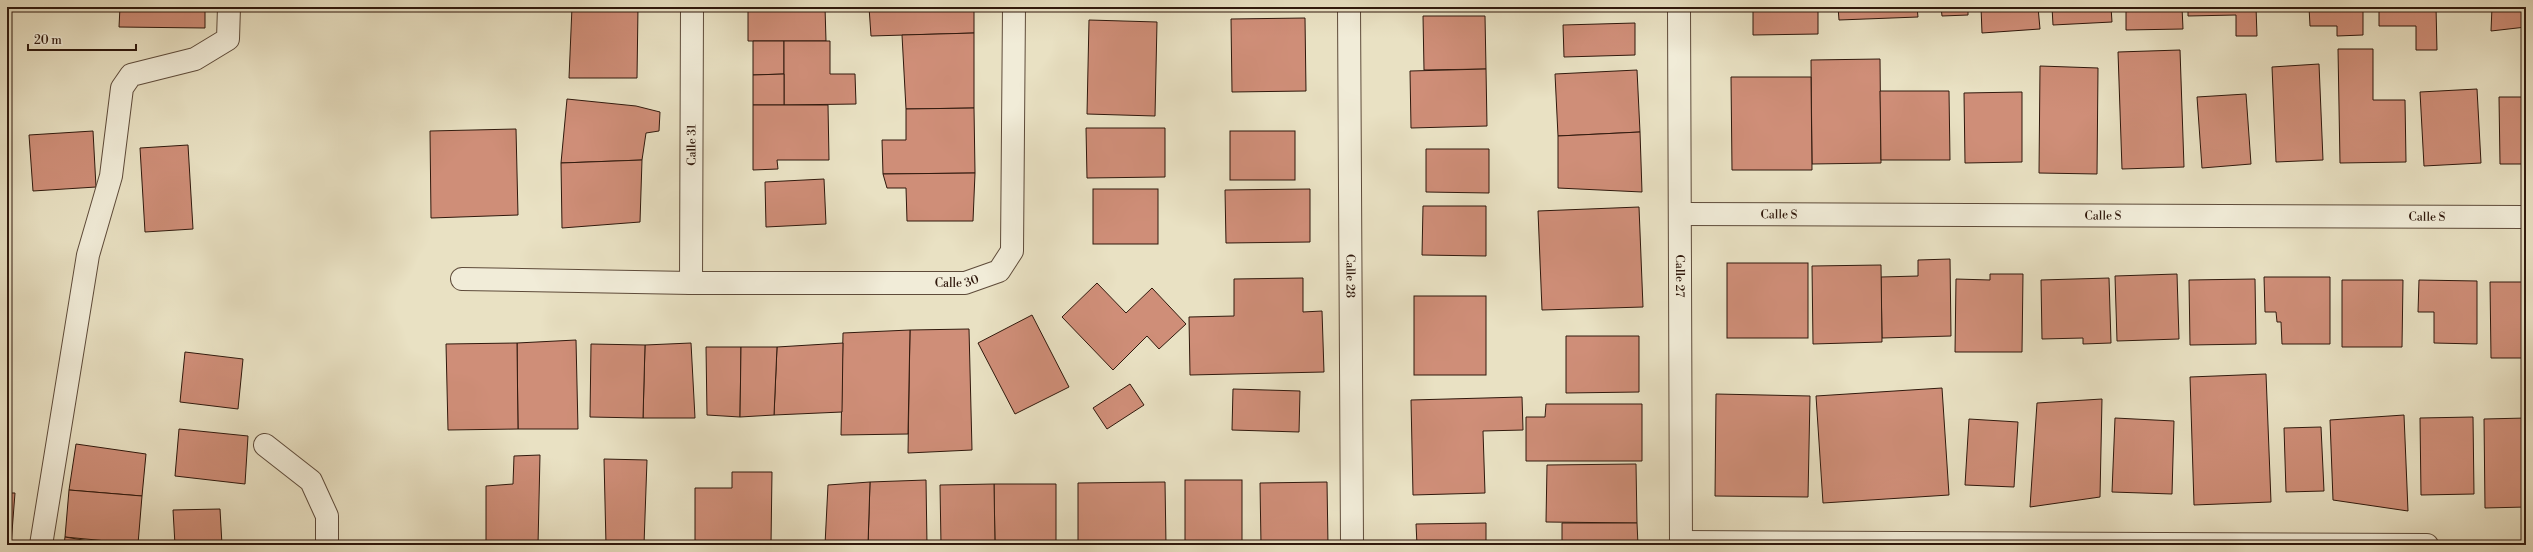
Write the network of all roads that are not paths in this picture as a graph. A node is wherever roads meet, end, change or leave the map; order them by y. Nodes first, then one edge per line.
1 (229, 7) edge
2 (692, 7) edge
3 (1014, 7) edge
4 (1350, 7) edge
5 (1679, 7) edge
6 (1680, 214) junction
7 (2526, 217) edge
8 (462, 279) dead end
9 (691, 283) junction
10 (265, 445) dead end
11 (1681, 543) edge
12 (41, 545) edge
13 (327, 545) edge
14 (1352, 545) edge
15 (2427, 545) edge

1 - 12 street
2 - 9 street, Calle 31
3 - 9 street, Calle 30
4 - 14 street, Calle 28
5 - 6 street, Calle 27
6 - 7 street, Calle S
6 - 11 street, Calle 27
8 - 9 street, Calle 30
10 - 13 street
11 - 15 street

